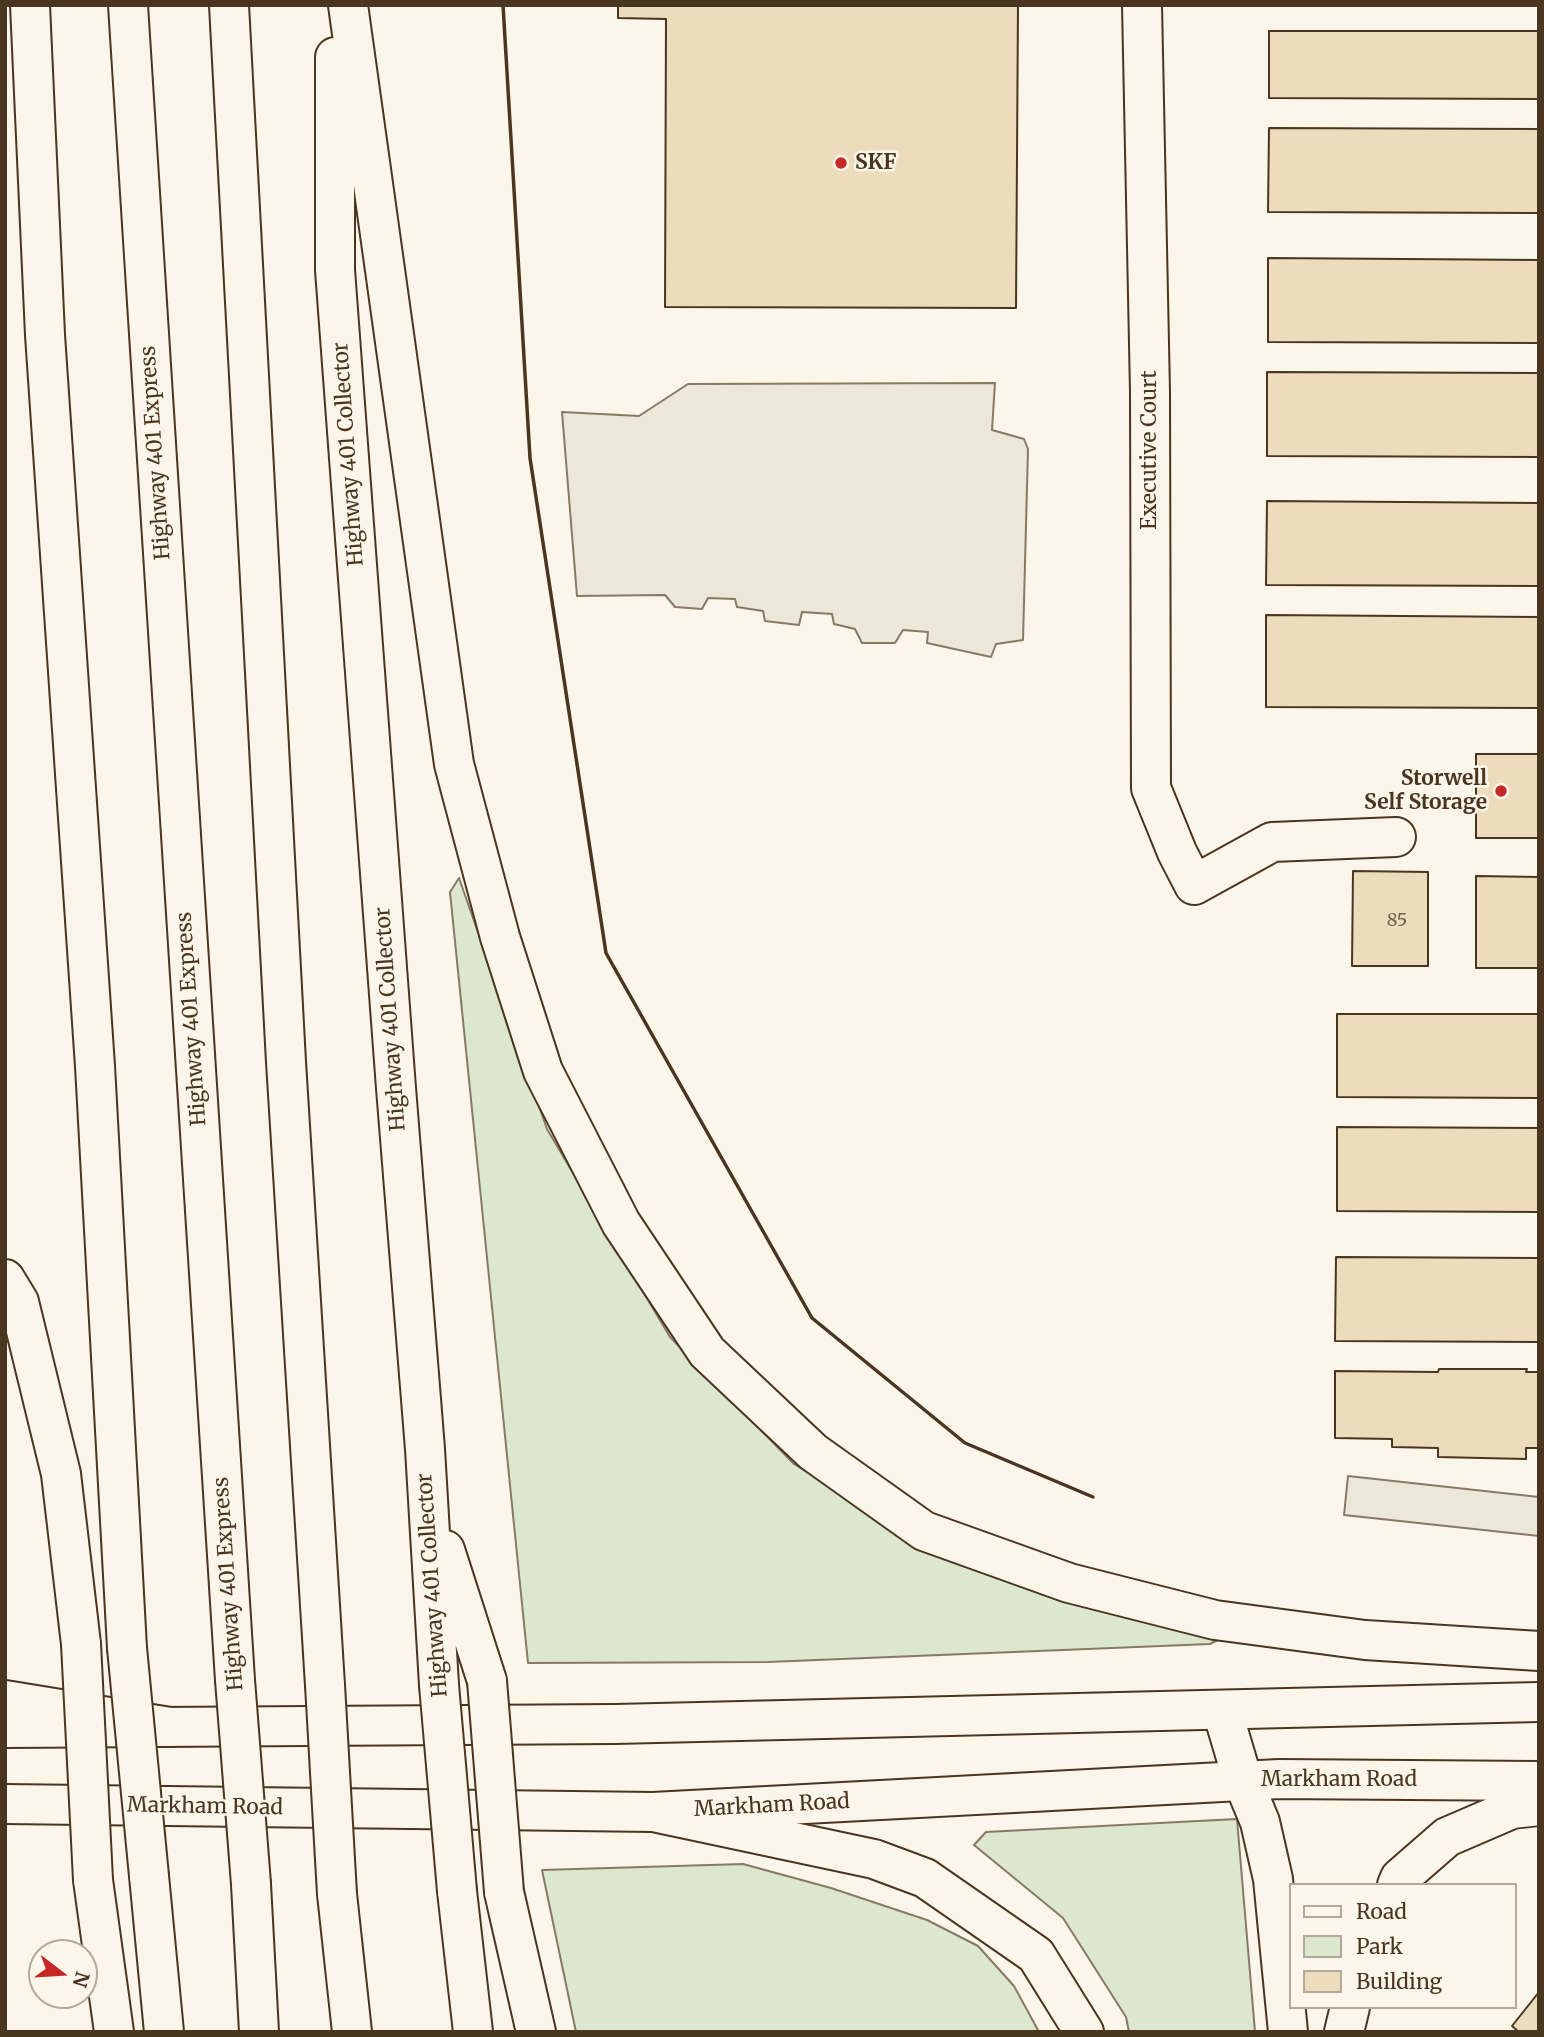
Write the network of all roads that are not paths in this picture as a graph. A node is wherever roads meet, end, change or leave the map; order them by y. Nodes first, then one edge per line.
1 (30, 5) edge
2 (128, 5) edge
3 (229, 5) edge
4 (335, 5) edge
5 (348, 5) edge
6 (1142, 5) edge
7 (1396, 837) dead end
8 (5, 1279) edge
9 (428, 1497) junction
10 (1539, 1651) edge
11 (5, 1700) edge
12 (1539, 1702) edge
13 (1222, 1710) junction
14 (170, 1727) junction
15 (5, 1728) edge
16 (1243, 1781) junction
17 (1539, 1781) edge
18 (5, 1804) edge
19 (1539, 1805) edge
20 (653, 1812) junction
21 (1398, 1883) edge
22 (1350, 2009) edge
23 (114, 2032) edge
24 (164, 2032) edge
25 (259, 2032) edge
26 (352, 2032) edge
27 (472, 2032) edge
28 (536, 2032) edge
29 (1084, 2032) edge
30 (1288, 2032) edge
31 (1344, 2032) edge

1 - 24 main road, bridge
2 - 25 main road, Highway 401 Express, bridge
3 - 26 main road, bridge
4 - 9 main road, Highway 401 Collector
5 - 10 main road
6 - 7 main road, Executive Court
8 - 23 main road, bridge
9 - 27 main road, Highway 401 Collector, bridge
9 - 28 main road, bridge
11 - 14 main road
12 - 13 main road
13 - 14 main road
13 - 16 main road
14 - 15 main road
16 - 17 main road, Markham Road
16 - 20 main road, Markham Road
16 - 30 main road
18 - 20 main road, Markham Road
19 - 21 main road
20 - 29 main road
22 - 31 main road

